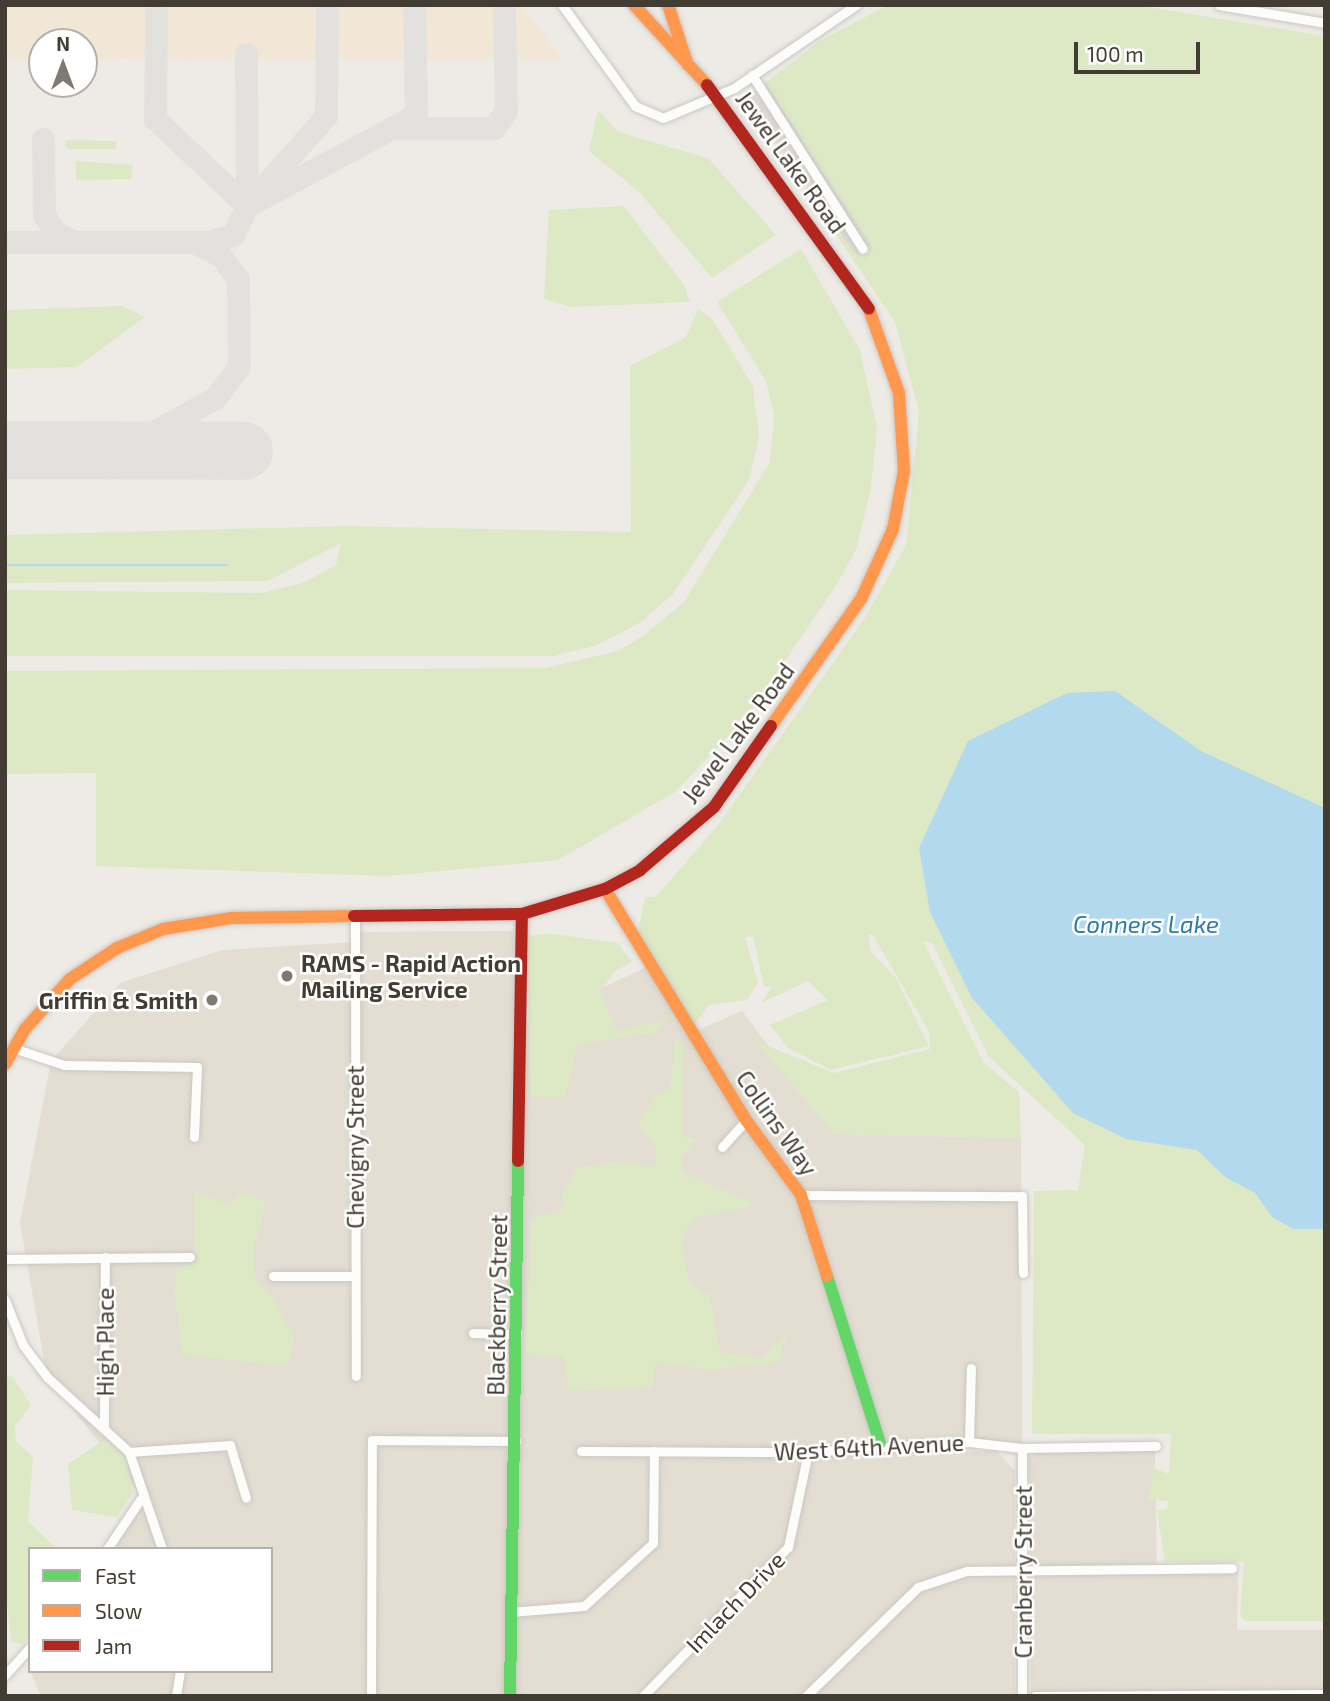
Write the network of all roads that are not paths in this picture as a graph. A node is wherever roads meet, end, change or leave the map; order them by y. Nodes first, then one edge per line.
1 (562, 5) edge
2 (634, 5) edge
3 (668, 5) edge
4 (856, 5) edge
5 (1219, 5) edge
6 (1325, 23) edge
7 (688, 65) junction
8 (752, 75) junction
9 (717, 96) junction
10 (863, 249) dead end
11 (605, 889) junction
12 (522, 914) junction
13 (355, 917) junction
14 (13, 1048) junction
15 (5, 1064) edge
16 (746, 1120) junction
17 (194, 1136) dead end
18 (722, 1147) dead end
19 (801, 1195) junction
20 (105, 1257) junction
21 (191, 1257) dead end
22 (5, 1259) edge
23 (1023, 1273) dead end
24 (273, 1276) dead end
25 (355, 1276) junction
26 (5, 1300) edge
27 (473, 1333) dead end
28 (517, 1334) junction
29 (971, 1368) dead end
30 (356, 1376) dead end
31 (104, 1426) junction
32 (516, 1441) junction
33 (969, 1441) junction
34 (880, 1443) junction
35 (1156, 1446) dead end
36 (1022, 1448) junction
37 (581, 1451) dead end
38 (654, 1451) junction
39 (129, 1452) junction
40 (808, 1452) junction
41 (142, 1497) junction
42 (246, 1498) dead end
43 (108, 1547) edge
44 (161, 1547) edge
45 (1026, 1568) junction
46 (1232, 1569) dead end
47 (510, 1612) junction
48 (28, 1649) edge
49 (180, 1673) edge
50 (5, 1675) edge
51 (1325, 1694) edge
52 (176, 1696) edge
53 (372, 1696) edge
54 (510, 1696) edge
55 (643, 1696) edge
56 (806, 1696) edge
57 (1022, 1696) edge
58 (1035, 1696) edge

1 - 9 street
2 - 7 main road, Jewel Lake Road
3 - 7 main road
4 - 8 street
5 - 6 street
7 - 9 main road, Jewel Lake Road
8 - 9 street
8 - 10 street
9 - 11 main road, Jewel Lake Road
11 - 12 main road, Jewel Lake Road
11 - 16 main road, Collins Way
12 - 13 main road, Jewel Lake Road
12 - 28 main road, Blackberry Street
13 - 14 main road, Jewel Lake Road
13 - 25 street, Chevigny Street
14 - 15 main road, Jewel Lake Road
14 - 17 street
16 - 18 street
16 - 19 main road, Collins Way
19 - 23 street
19 - 34 main road, Collins Way
20 - 21 street
20 - 22 street
20 - 31 street, High Place
24 - 25 street
25 - 30 street, Chevigny Street
26 - 31 street
27 - 28 street
28 - 32 main road, Blackberry Street
29 - 33 street
31 - 39 street
32 - 47 main road, Blackberry Street
32 - 53 street
33 - 34 street, West 64th Avenue
33 - 36 street, West 64th Avenue
34 - 40 street, West 64th Avenue
35 - 36 street, West 64th Avenue
36 - 45 street, Cranberry Street
37 - 38 street, West 64th Avenue
38 - 40 street, West 64th Avenue
38 - 47 street
39 - 41 street
39 - 42 street
40 - 55 street, Imlach Drive
41 - 43 street
41 - 44 street
45 - 46 street
45 - 56 street
45 - 57 street, Cranberry Street
47 - 54 main road, Blackberry Street
48 - 50 street
49 - 52 street
51 - 58 street

